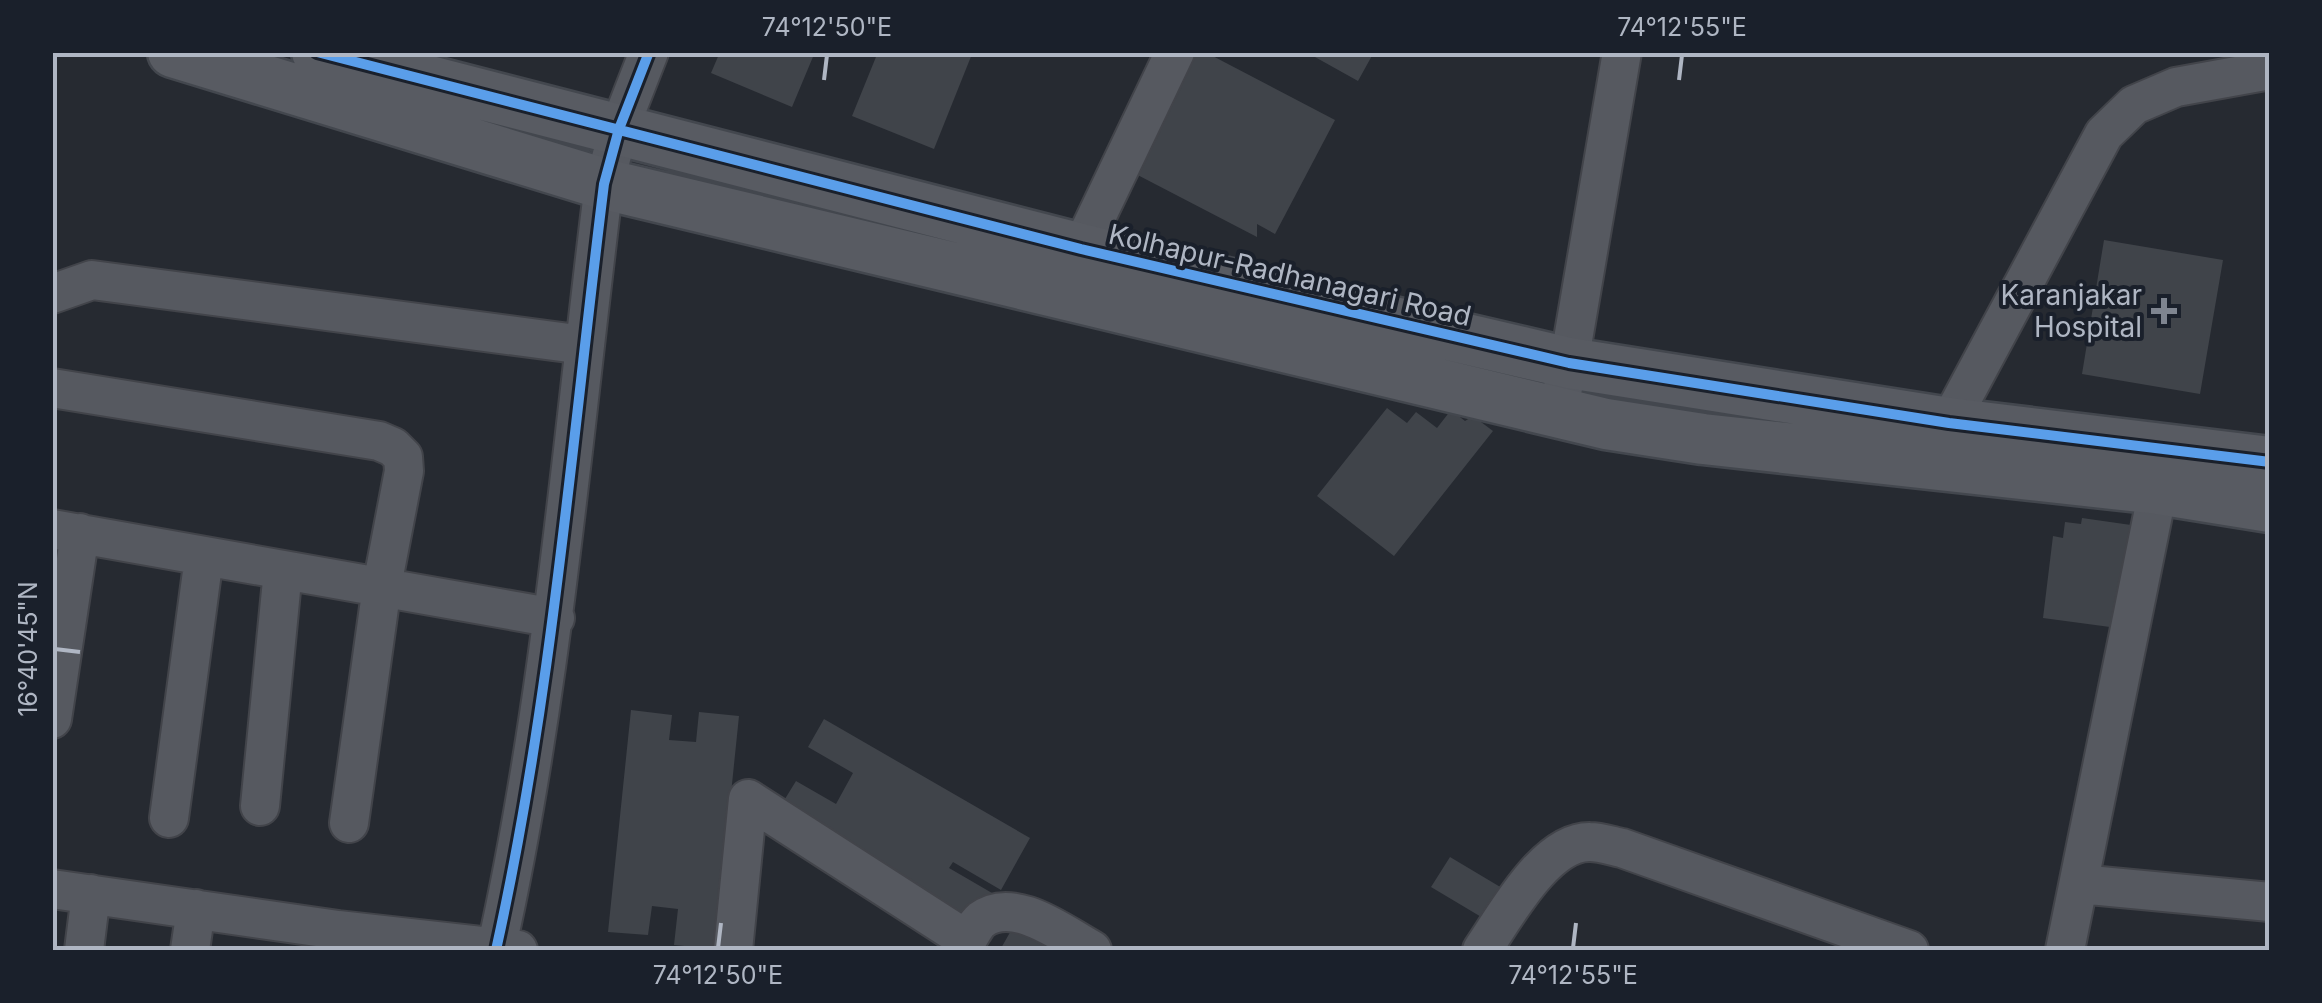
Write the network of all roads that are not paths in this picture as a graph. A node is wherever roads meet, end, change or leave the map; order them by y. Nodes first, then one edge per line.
1 (174, 52) edge
2 (317, 52) edge
3 (649, 52) edge
4 (1175, 52) edge
5 (1622, 52) edge
6 (2270, 70) edge
7 (619, 129) junction
8 (604, 184) junction
9 (1081, 249) junction
10 (52, 294) edge
11 (584, 345) junction
12 (1569, 364) junction
13 (52, 388) edge
14 (1557, 412) junction
15 (1949, 423) junction
16 (2270, 462) edge
17 (2162, 469) junction
18 (2270, 507) edge
19 (66, 531) edge
20 (204, 557) junction
21 (283, 570) junction
22 (382, 586) junction
23 (555, 618) junction
24 (52, 719) edge
25 (260, 806) dead end
26 (168, 818) dead end
27 (349, 823) dead end
28 (2079, 884) junction
29 (52, 889) edge
30 (91, 894) junction
31 (2270, 902) edge
32 (196, 909) junction
33 (336, 940) edge
34 (964, 945) edge
35 (504, 949) edge
36 (84, 950) edge
37 (190, 950) edge
38 (733, 950) edge
39 (1092, 950) edge
40 (1482, 950) edge
41 (1909, 950) edge
42 (2065, 950) edge

1 - 8 main road
2 - 7 main road, Kolhapur-Radhanagari Road
3 - 7 street
4 - 9 street
5 - 12 street
6 - 15 street
7 - 8 street
7 - 9 main road, Kolhapur-Radhanagari Road
8 - 11 street
8 - 14 main road
9 - 12 main road, Kolhapur-Radhanagari Road
10 - 11 street
11 - 23 street
12 - 14 street
12 - 15 main road, Kolhapur-Radhanagari Road
13 - 22 street
14 - 17 main road
15 - 17 main road, Kolhapur-Radhanagari Road
16 - 17 main road, Kolhapur-Radhanagari Road
17 - 18 main road
17 - 28 street
19 - 20 street
19 - 24 street
20 - 21 street
20 - 26 street
21 - 22 street
21 - 25 street
22 - 23 street
22 - 27 street
23 - 35 street
28 - 31 street
28 - 42 street
29 - 30 street
30 - 32 street
30 - 36 street
32 - 33 street
32 - 37 street
33 - 35 street
34 - 38 street
34 - 39 street
40 - 41 street

